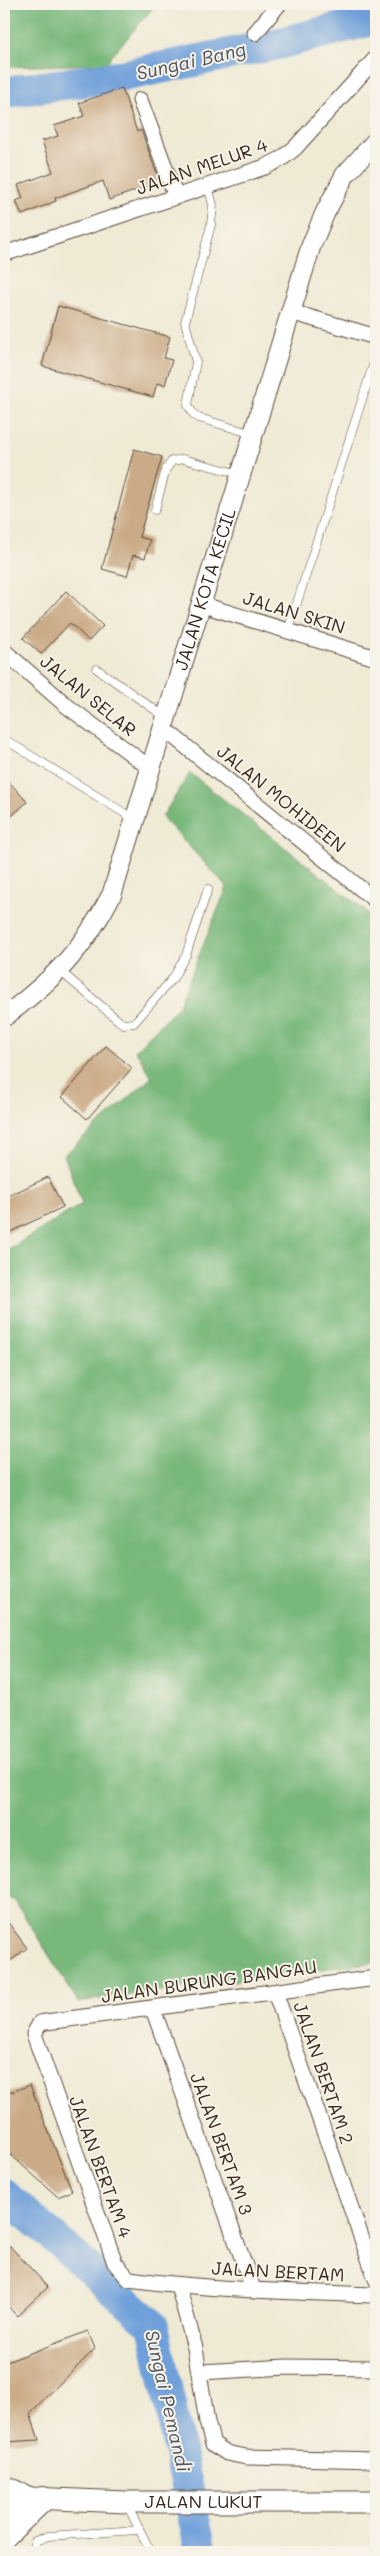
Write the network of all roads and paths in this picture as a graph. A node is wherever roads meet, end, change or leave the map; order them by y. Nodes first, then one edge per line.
1 (279, 4) edge
2 (255, 33) dead end
3 (376, 58) edge
4 (140, 100) dead end
5 (376, 141) edge
6 (208, 186) junction
7 (176, 197) junction
8 (4, 254) edge
9 (291, 312) junction
10 (376, 337) edge
11 (376, 356) edge
12 (253, 434) junction
13 (240, 474) junction
14 (154, 510) dead end
15 (200, 604) junction
16 (288, 631) junction
17 (4, 651) edge
18 (375, 655) edge
19 (97, 669) dead end
20 (164, 722) junction
21 (4, 739) edge
22 (150, 768) junction
23 (135, 820) junction
24 (208, 889) dead end
25 (376, 902) edge
26 (60, 971) junction
27 (4, 1017) edge
28 (376, 1978) edge
29 (275, 1992) junction
30 (153, 2009) junction
31 (46, 2022) joint
32 (376, 2279) edge
33 (178, 2285) junction
34 (254, 2291) junction
35 (376, 2295) edge
36 (376, 2368) edge
37 (200, 2372) junction
38 (376, 2460) edge
39 (4, 2486) edge
40 (37, 2498) junction
41 (136, 2502) junction
42 (376, 2502) edge
43 (4, 2506) edge
44 (138, 2530) junction
45 (4, 2536) edge
46 (35, 2552) edge
47 (150, 2552) edge

1 - 2 street
3 - 6 street, JALAN MELUR 4
4 - 7 street
5 - 9 street, JALAN KOTA KECIL
6 - 7 street, JALAN MELUR 4
6 - 12 lane
7 - 8 street, JALAN MELUR 4
9 - 10 street
9 - 12 street, JALAN KOTA KECIL
11 - 16 lane
12 - 13 street, JALAN KOTA KECIL
13 - 14 lane
13 - 15 street, JALAN KOTA KECIL
15 - 16 street, JALAN SKIN
15 - 20 street, JALAN KOTA KECIL
16 - 18 street, JALAN SKIN
17 - 22 street, JALAN SELAR
19 - 20 lane
20 - 22 street, JALAN KOTA KECIL
20 - 25 street, JALAN MOHIDEEN
21 - 23 lane
22 - 23 street, JALAN KOTA KECIL
23 - 26 street, JALAN KOTA KECIL
24 - 26 lane
26 - 27 street, JALAN KOTA KECIL
28 - 29 street, JALAN BURUNG BANGAU
29 - 30 street, JALAN BURUNG BANGAU
29 - 32 street, JALAN BERTAM 2
30 - 31 street, JALAN BURUNG BANGAU
30 - 34 street, JALAN BERTAM 3
31 - 33 street, JALAN BERTAM 4
33 - 34 street, JALAN BERTAM
33 - 37 street
34 - 35 street, JALAN BERTAM
36 - 37 street
37 - 38 street
39 - 40 main road, JALAN LUKUT
40 - 41 main road, JALAN LUKUT
40 - 43 main road, JALAN LUKUT
40 - 45 main road
41 - 42 main road, JALAN LUKUT
41 - 44 lane
44 - 46 lane
44 - 47 lane

